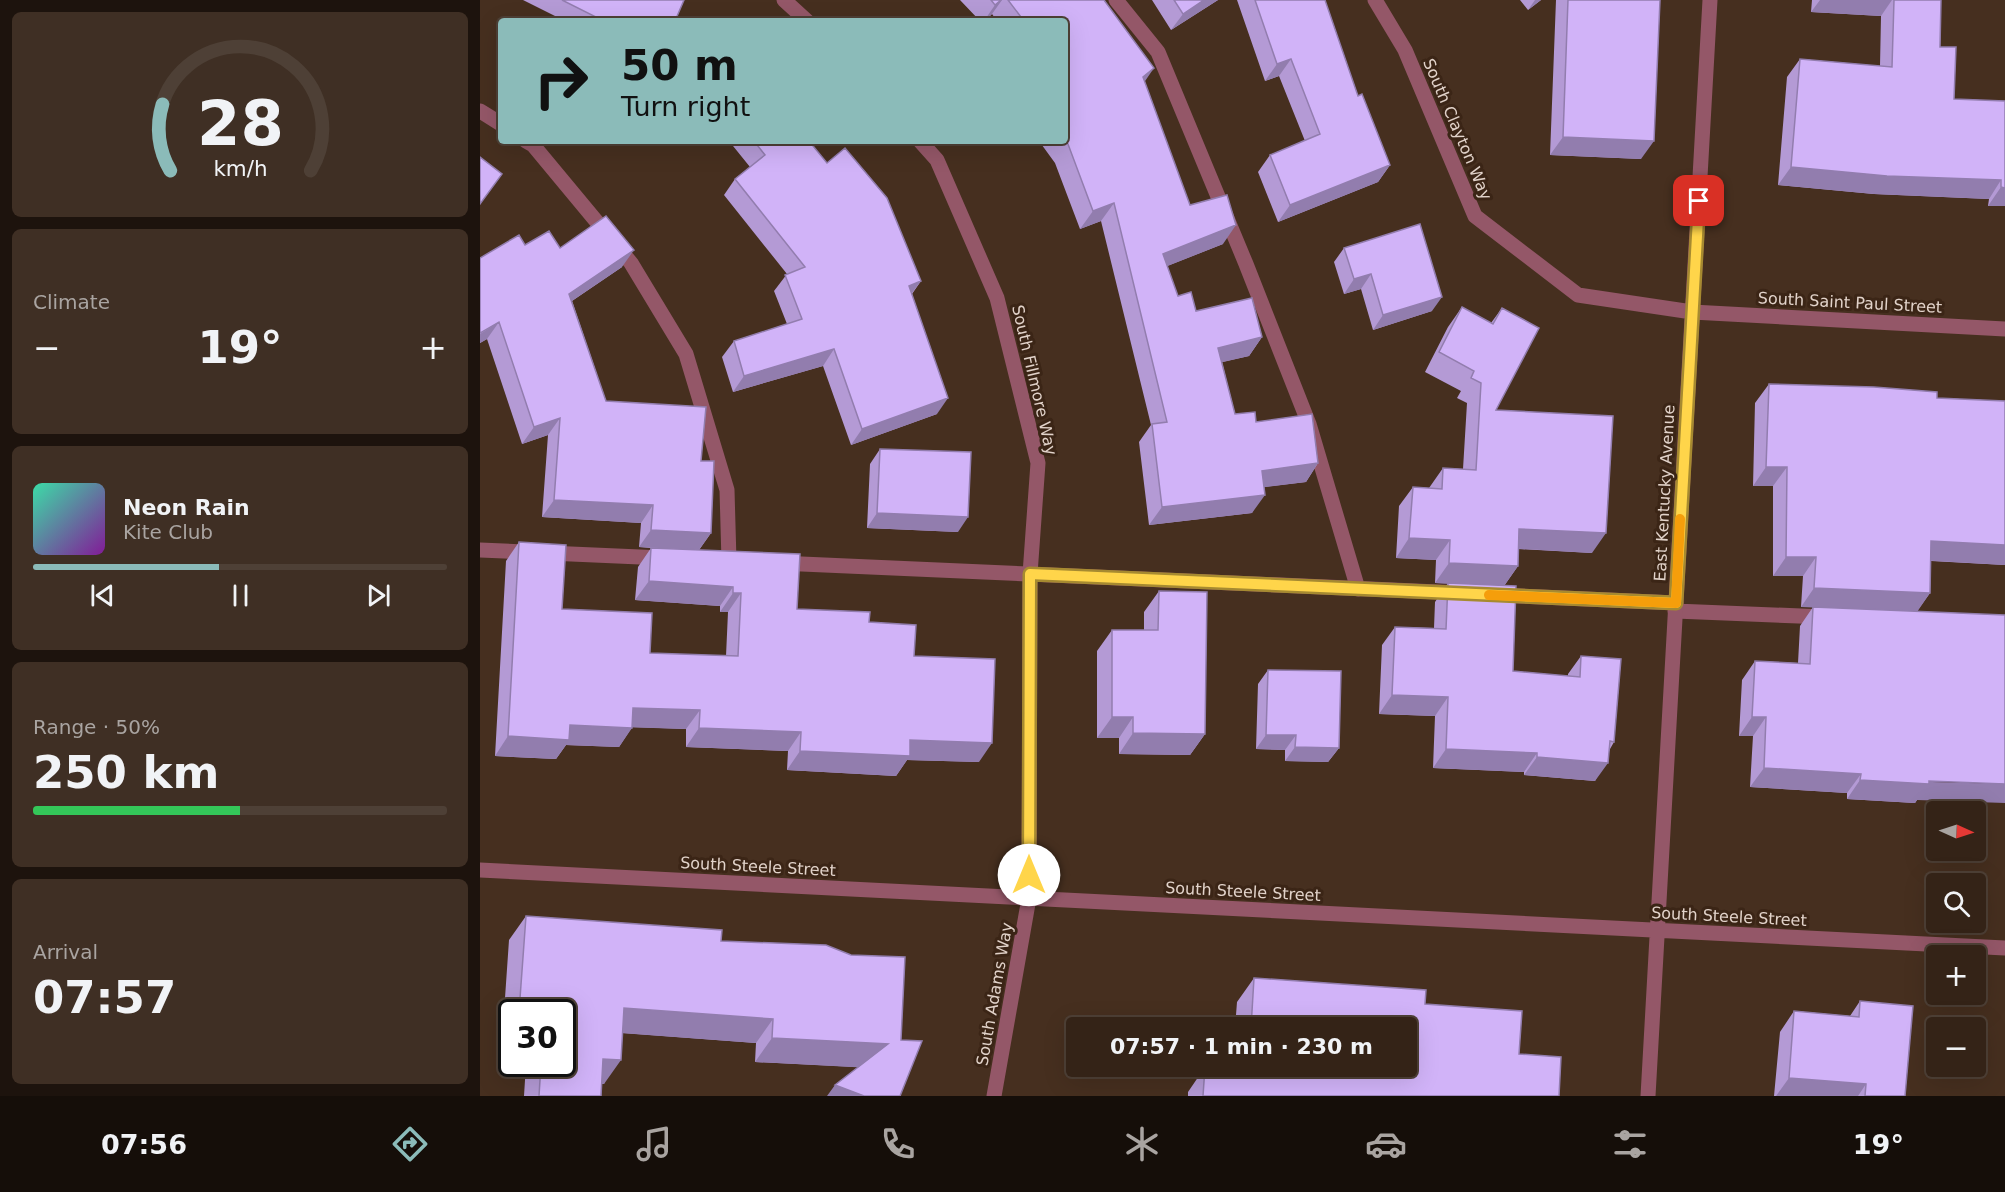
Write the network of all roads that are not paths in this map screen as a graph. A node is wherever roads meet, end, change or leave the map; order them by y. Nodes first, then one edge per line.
1 (784, 0) edge
2 (1116, 0) edge
3 (1375, 0) edge
4 (1710, 0) edge
5 (804, 18) edge
6 (480, 111) edge
7 (498, 122) edge
8 (531, 144) edge
9 (923, 144) edge
10 (1692, 312) junction
11 (2005, 328) edge
12 (480, 550) edge
13 (681, 559) edge
14 (728, 561) edge
15 (763, 562) edge
16 (1030, 574) junction
17 (1358, 589) junction
18 (1675, 607) junction
19 (1840, 618) edge
20 (480, 870) edge
21 (1029, 898) junction
22 (1657, 930) junction
23 (2005, 948) edge
24 (994, 1096) edge
25 (1648, 1096) edge

1 - 5 street
2 - 17 street
3 - 10 street, South Clayton Way
4 - 10 street, East Kentucky Avenue
6 - 7 street
8 - 14 street
9 - 16 street, South Fillmore Way
10 - 11 street, South Saint Paul Street
10 - 18 street, East Kentucky Avenue
12 - 13 street
15 - 16 street
16 - 17 street
16 - 21 street, South Fillmore Way
17 - 18 street
18 - 19 street
18 - 22 street, East Kentucky Avenue
20 - 21 street, South Steele Street
21 - 22 street, South Steele Street
21 - 24 street, South Adams Way
22 - 23 street, South Steele Street
22 - 25 street, East Kentucky Avenue

